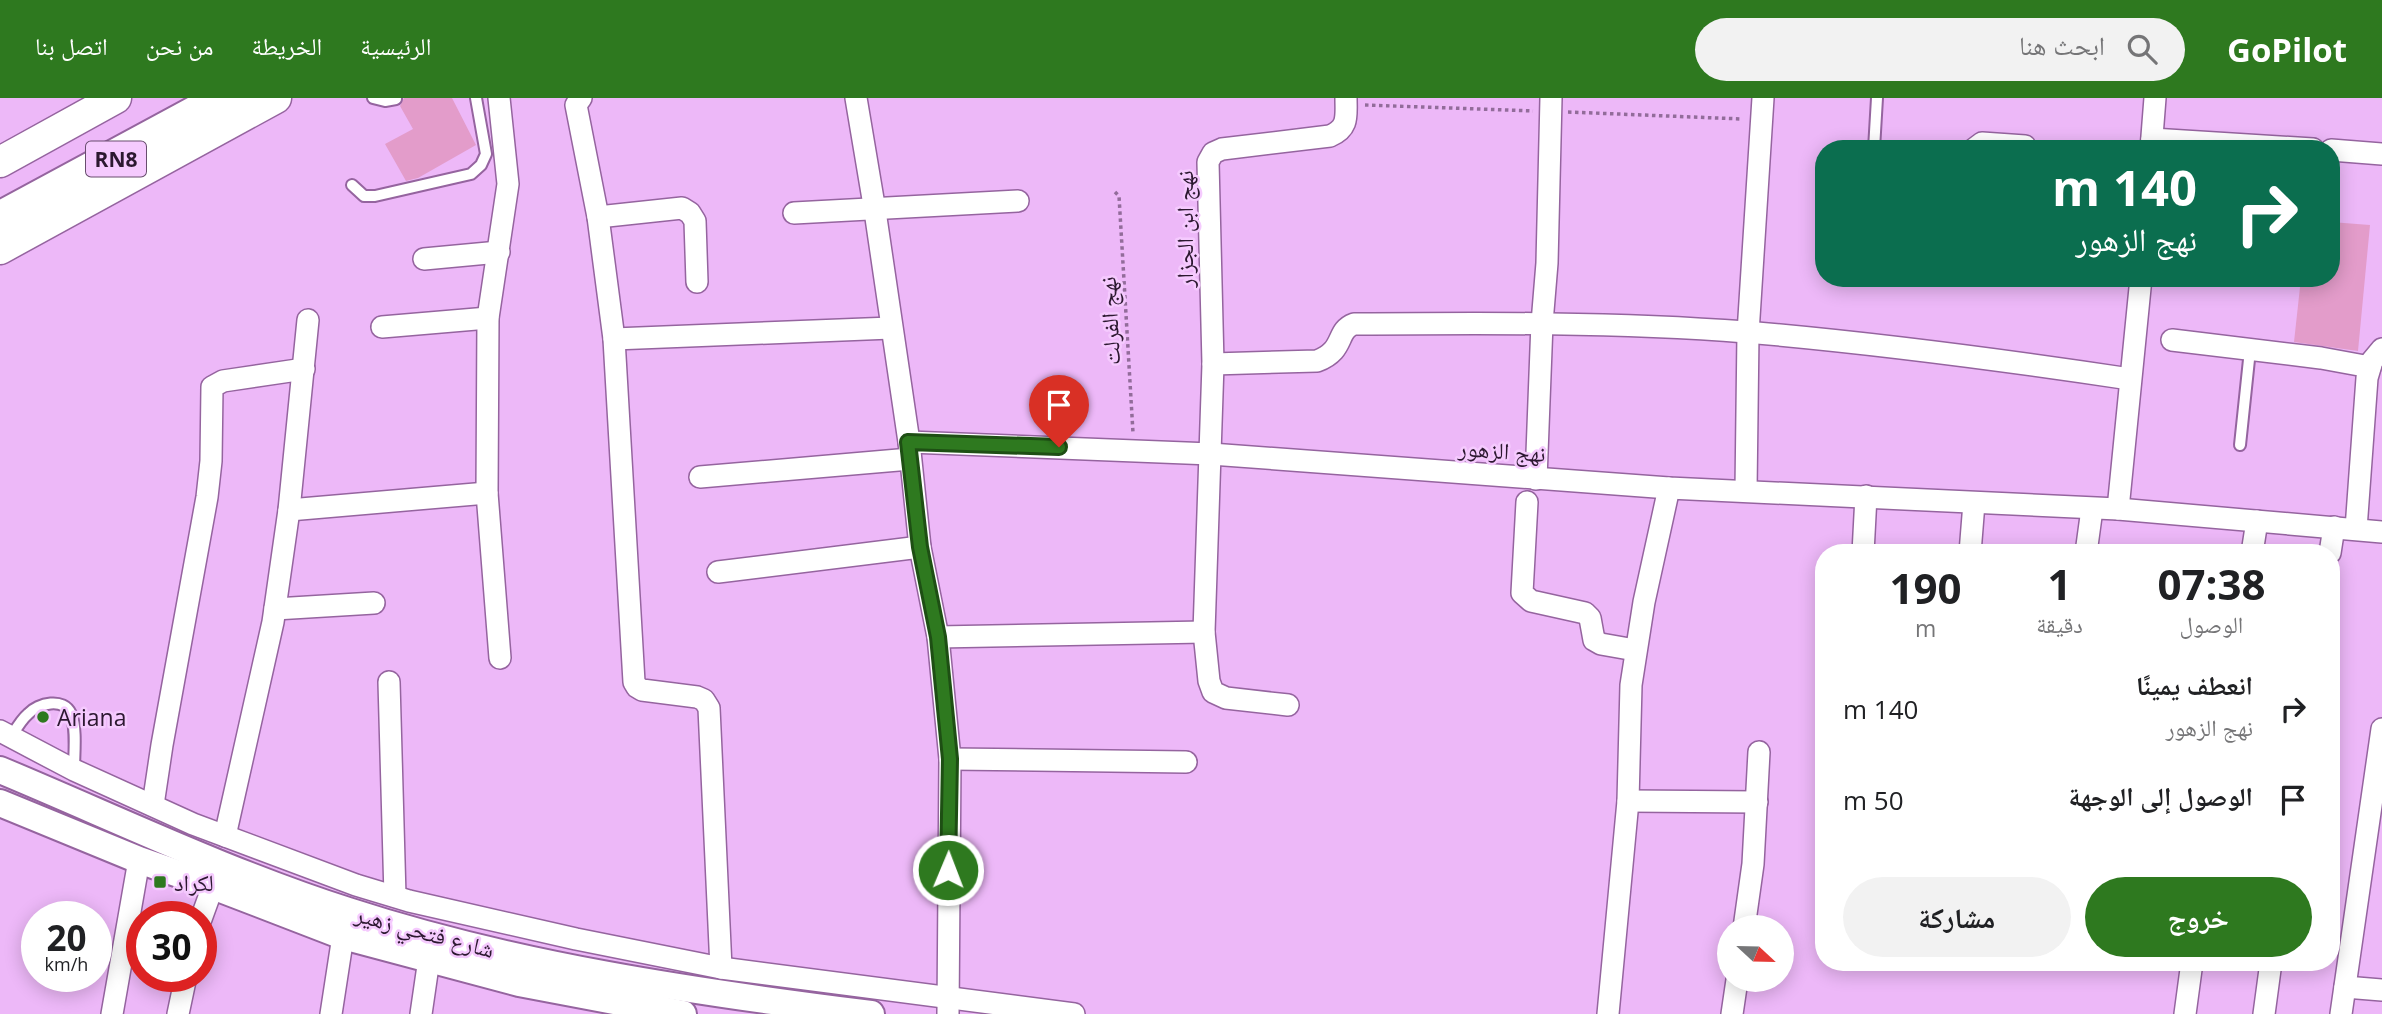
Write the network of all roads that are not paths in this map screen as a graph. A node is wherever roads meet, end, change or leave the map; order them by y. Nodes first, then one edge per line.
1 (117, 98) edge
2 (173, 98) edge
3 (228, 98) edge
4 (275, 98) edge
5 (373, 98) edge
6 (476, 98) edge
7 (499, 98) edge
8 (581, 98) edge
9 (856, 98) edge
10 (1551, 98) edge
11 (1763, 98) edge
12 (1877, 98) edge
13 (2155, 98) edge
14 (396, 99) edge
15 (1347, 106) edge
16 (1875, 140) edge
17 (2152, 140) edge
18 (2340, 151) edge
19 (2382, 154) edge
20 (0, 162) edge
21 (352, 185) dead end
22 (1018, 201) dead end
23 (875, 211) junction
24 (794, 213) dead end
25 (598, 217) junction
26 (1, 221) edge
27 (499, 252) junction
28 (424, 259) dead end
29 (697, 282) dead end
30 (2140, 287) edge
31 (488, 318) junction
32 (308, 320) dead end
33 (1542, 323) junction
34 (382, 327) dead end
35 (891, 328) junction
36 (1748, 332) junction
37 (614, 339) junction
38 (2172, 340) dead end
39 (2382, 349) edge
40 (2250, 350) junction
41 (1213, 364) junction
42 (2371, 368) junction
43 (304, 369) junction
44 (2130, 379) junction
45 (2240, 445) dead end
46 (909, 451) junction
47 (1211, 454) junction
48 (700, 477) dead end
49 (1536, 479) junction
50 (1669, 488) junction
51 (1746, 490) junction
52 (487, 493) junction
53 (1866, 496) junction
54 (1527, 502) dead end
55 (1974, 503) junction
56 (2092, 509) junction
57 (2118, 509) junction
58 (289, 510) junction
59 (2257, 520) junction
60 (2334, 527) junction
61 (2356, 529) junction
62 (2382, 532) edge
63 (1863, 544) edge
64 (1971, 544) edge
65 (2087, 544) edge
66 (2253, 544) edge
67 (2331, 544) edge
68 (920, 547) junction
69 (718, 572) dead end
70 (374, 603) dead end
71 (275, 609) junction
72 (1204, 632) junction
73 (938, 637) junction
74 (1636, 650) junction
75 (500, 658) dead end
76 (389, 682) dead end
77 (1288, 705) dead end
78 (2382, 729) edge
79 (6, 734) edge
80 (1759, 752) dead end
81 (950, 759) junction
82 (1185, 762) dead end
83 (0, 770) edge
84 (75, 770) junction
85 (1628, 801) junction
86 (1757, 802) junction
87 (0, 803) edge
88 (153, 805) junction
89 (225, 836) junction
90 (139, 860) junction
91 (212, 886) junction
92 (395, 896) junction
93 (207, 901) edge
94 (1746, 915) edge
95 (343, 936) junction
96 (429, 959) junction
97 (722, 968) junction
98 (2191, 971) edge
99 (2270, 971) edge
100 (2344, 987) junction
101 (2382, 990) edge
102 (183, 992) edge
103 (1735, 992) edge
104 (948, 1006) edge
105 (111, 1014) edge
106 (178, 1014) edge
107 (331, 1014) edge
108 (421, 1014) edge
109 (684, 1014) edge
110 (871, 1014) edge
111 (1074, 1014) edge
112 (1608, 1014) edge
113 (1732, 1014) edge
114 (2185, 1014) edge
115 (2264, 1014) edge
116 (2341, 1014) edge

1 - 20 main road
2 - 26 highway, RN8
3 - 26 highway, RN8
4 - 26 main road
5 - 14 lane
6 - 21 lane
7 - 27 street
8 - 25 street
9 - 23 street
10 - 33 street
11 - 36 street
12 - 16 lane
13 - 17 street
15 - 41 street, نهج ابن الجزار
18 - 19 street
22 - 23 street
23 - 24 street
23 - 35 street
25 - 29 street
25 - 37 street
27 - 28 street
27 - 31 street
30 - 44 street
31 - 34 street
31 - 52 street
32 - 43 street
33 - 36 street
33 - 41 street
33 - 49 street
35 - 37 street
35 - 46 street
36 - 44 street
36 - 51 street
37 - 97 street
38 - 40 street
39 - 42 street
40 - 42 street
40 - 45 lane
41 - 47 street, نهج ابن الجزار
42 - 61 street
43 - 58 street
43 - 88 street
44 - 57 street
46 - 47 street, نهج الزهور
46 - 48 street, نهج الزهور
46 - 68 street
47 - 49 street, نهج الزهور
47 - 72 street, نهج ابن الجزار
49 - 50 street, نهج الزهور
50 - 51 street, نهج الزهور
50 - 74 street
51 - 53 street, نهج الزهور
52 - 58 street
52 - 75 street
53 - 55 street, نهج الزهور
53 - 63 street
54 - 74 street
55 - 56 street, نهج الزهور
55 - 64 street
56 - 57 street, نهج الزهور
56 - 65 street
57 - 59 street, نهج الزهور
58 - 71 street
59 - 60 street, نهج الزهور
59 - 66 street
60 - 61 street, نهج الزهور
60 - 67 street
61 - 62 street, نهج الزهور
68 - 69 street
68 - 73 street
70 - 71 street
71 - 89 street
72 - 73 street
72 - 77 street, نهج ابن الجزار
73 - 81 street
74 - 85 street
76 - 92 street
78 - 100 street
79 - 84 street
79 - 84 lane
80 - 86 street
81 - 82 street
81 - 104 street
83 - 110 street, شارع فتحي زهير
84 - 88 street
85 - 86 street
85 - 112 street
86 - 94 street
87 - 90 street, شارع فتحي زهير
88 - 89 street
89 - 92 street
90 - 91 street, شارع فتحي زهير
90 - 105 street
91 - 93 street
91 - 95 street, شارع فتحي زهير
92 - 97 street
95 - 96 street, شارع فتحي زهير
95 - 107 street
96 - 108 street
96 - 109 street, شارع فتحي زهير
97 - 104 street
98 - 114 street
99 - 115 street
100 - 101 street
100 - 116 street
102 - 106 street
103 - 113 street
104 - 111 street

